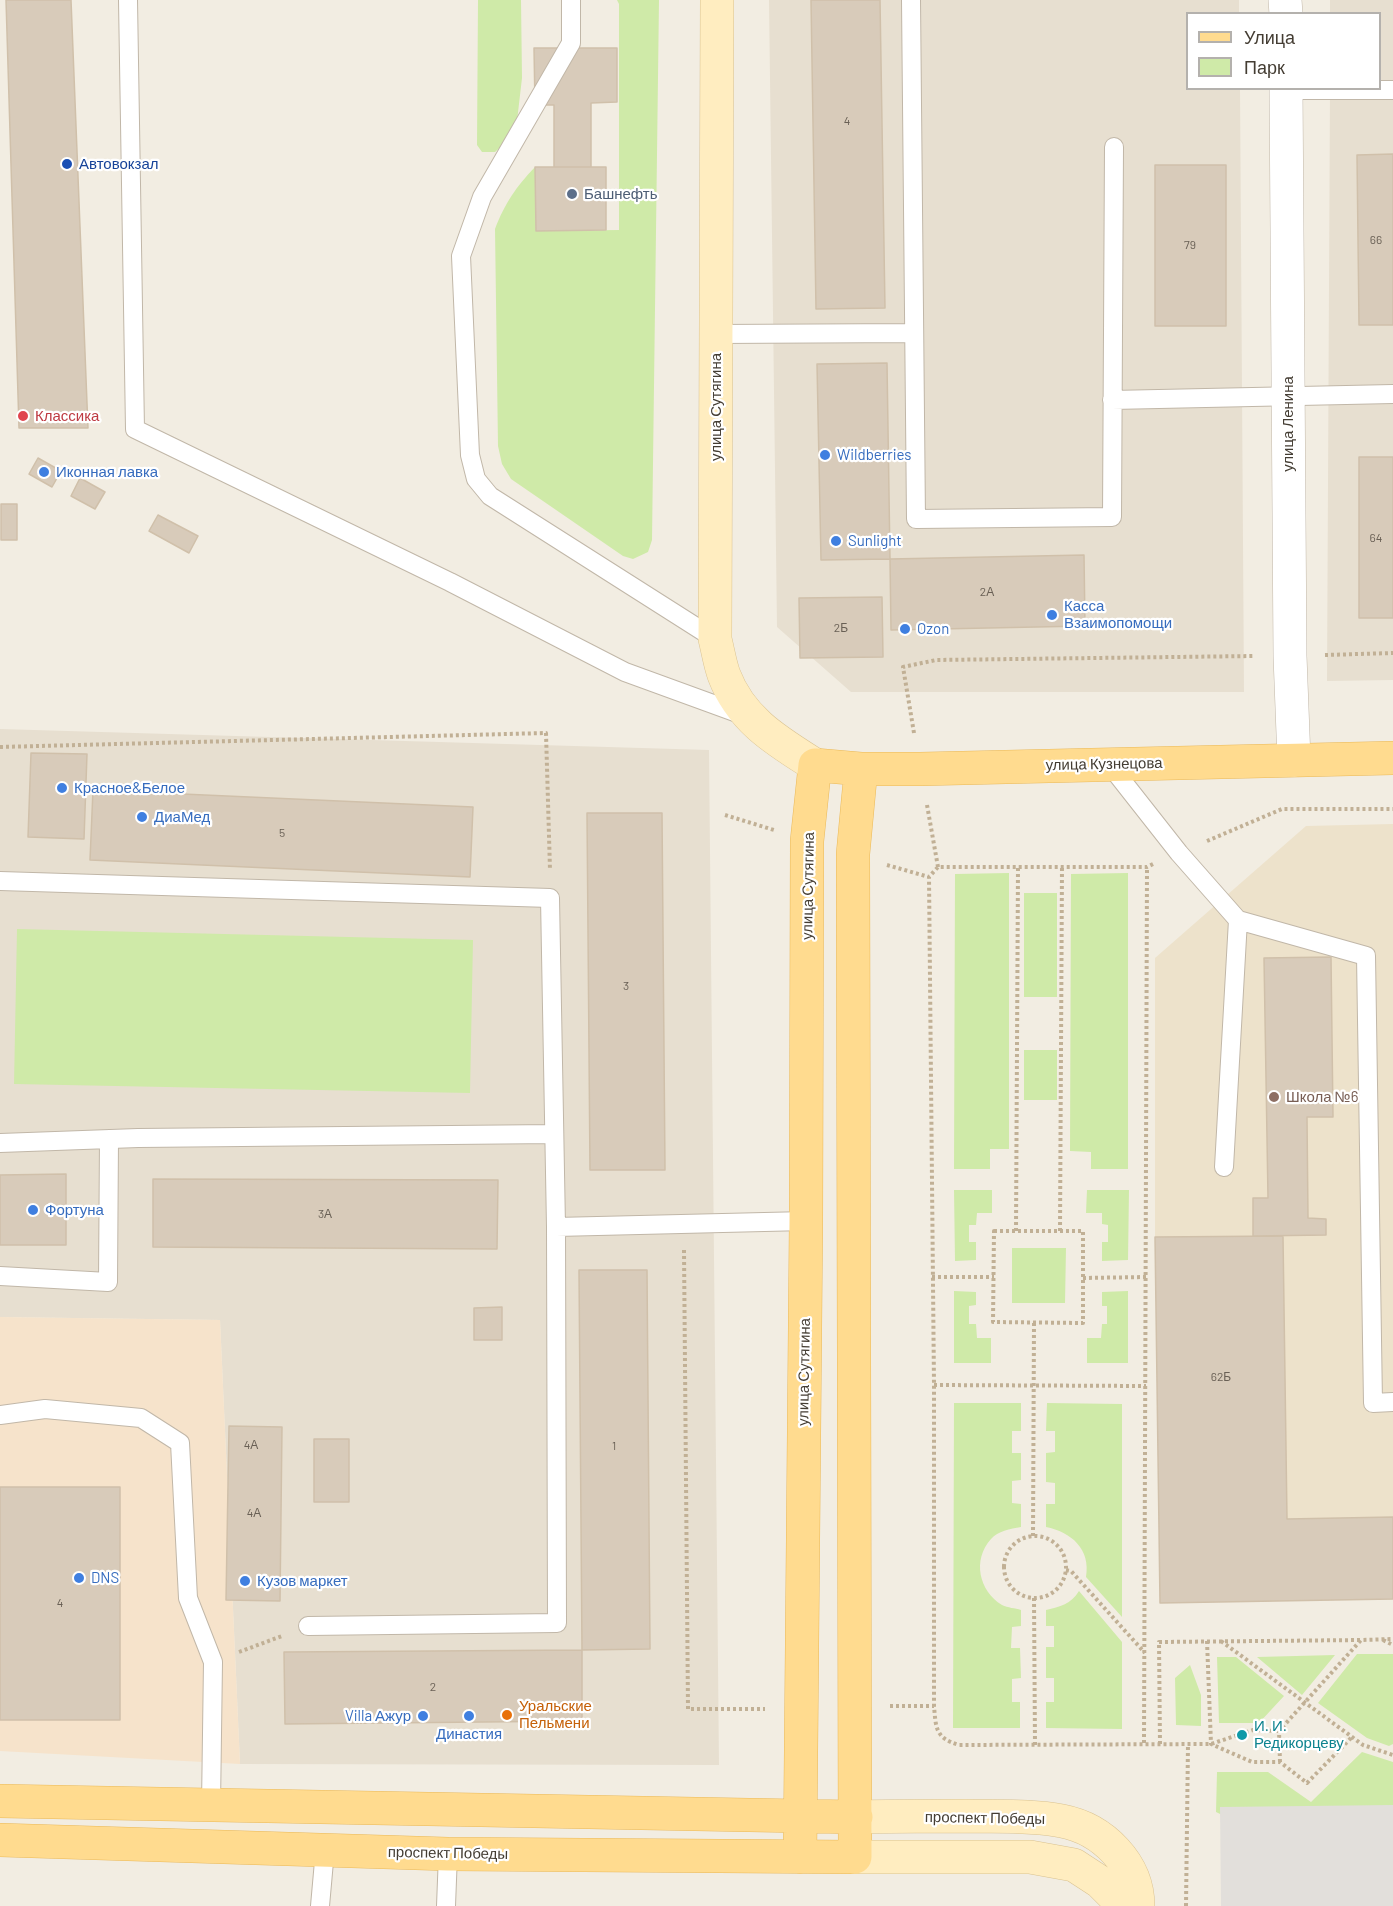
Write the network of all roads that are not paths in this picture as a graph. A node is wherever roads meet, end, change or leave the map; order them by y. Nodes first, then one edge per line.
1 (128, 0) edge
2 (571, 0) edge
3 (717, 0) edge
4 (911, 0) edge
5 (1286, 90) edge
6 (1114, 147) dead end
7 (914, 333) junction
8 (716, 334) junction
9 (1393, 393) edge
10 (1288, 395) junction
11 (1112, 400) junction
12 (715, 639) junction
13 (748, 716) junction
14 (1393, 758) edge
15 (1294, 760) junction
16 (1109, 764) junction
17 (815, 765) junction
18 (861, 769) junction
19 (0, 881) edge
20 (1238, 920) junction
21 (554, 1134) junction
22 (109, 1139) junction
23 (0, 1143) edge
24 (1224, 1167) dead end
25 (806, 1221) junction
26 (556, 1227) junction
27 (0, 1276) edge
28 (1393, 1402) edge
29 (0, 1416) edge
30 (308, 1626) road end
31 (0, 1801) edge
32 (211, 1805) junction
33 (800, 1816) junction
34 (856, 1816) junction
35 (0, 1840) edge
36 (325, 1850) junction
37 (448, 1854) junction
38 (800, 1857) junction
39 (855, 1857) junction
40 (320, 1906) edge
41 (447, 1906) edge
42 (1124, 1906) edge
43 (1138, 1906) edge

1 - 13 lane
2 - 12 lane
3 - 8 street, улица Сутягина
4 - 7 lane
5 - 10 street, улица Ленина
6 - 11 lane
7 - 8 lane
7 - 11 lane
8 - 12 street, улица Сутягина
9 - 10 lane
10 - 11 lane
10 - 15 street, улица Ленина
12 - 13 street, улица Сутягина
13 - 17 street, улица Сутягина
14 - 15 main road, улица Кузнецова
15 - 16 main road, улица Кузнецова
16 - 18 main road, улица Кузнецова
16 - 20 lane
17 - 18 main road, улица Кузнецова
17 - 25 main road, улица Сутягина
18 - 34 main road
19 - 21 lane
20 - 24 lane
20 - 28 lane
21 - 22 lane
21 - 26 lane
22 - 23 lane
22 - 27 lane
25 - 26 lane
25 - 33 main road, улица Сутягина
26 - 30 lane
29 - 32 lane
31 - 32 main road, проспект Победы
32 - 33 main road, проспект Победы
33 - 34 main road, проспект Победы
33 - 38 main road, улица Сутягина
34 - 39 main road
34 - 43 street, проспект Победы
35 - 36 main road, проспект Победы
36 - 37 main road, проспект Победы
36 - 40 lane
37 - 38 main road, проспект Победы
37 - 41 lane
38 - 39 main road, проспект Победы
39 - 42 street

